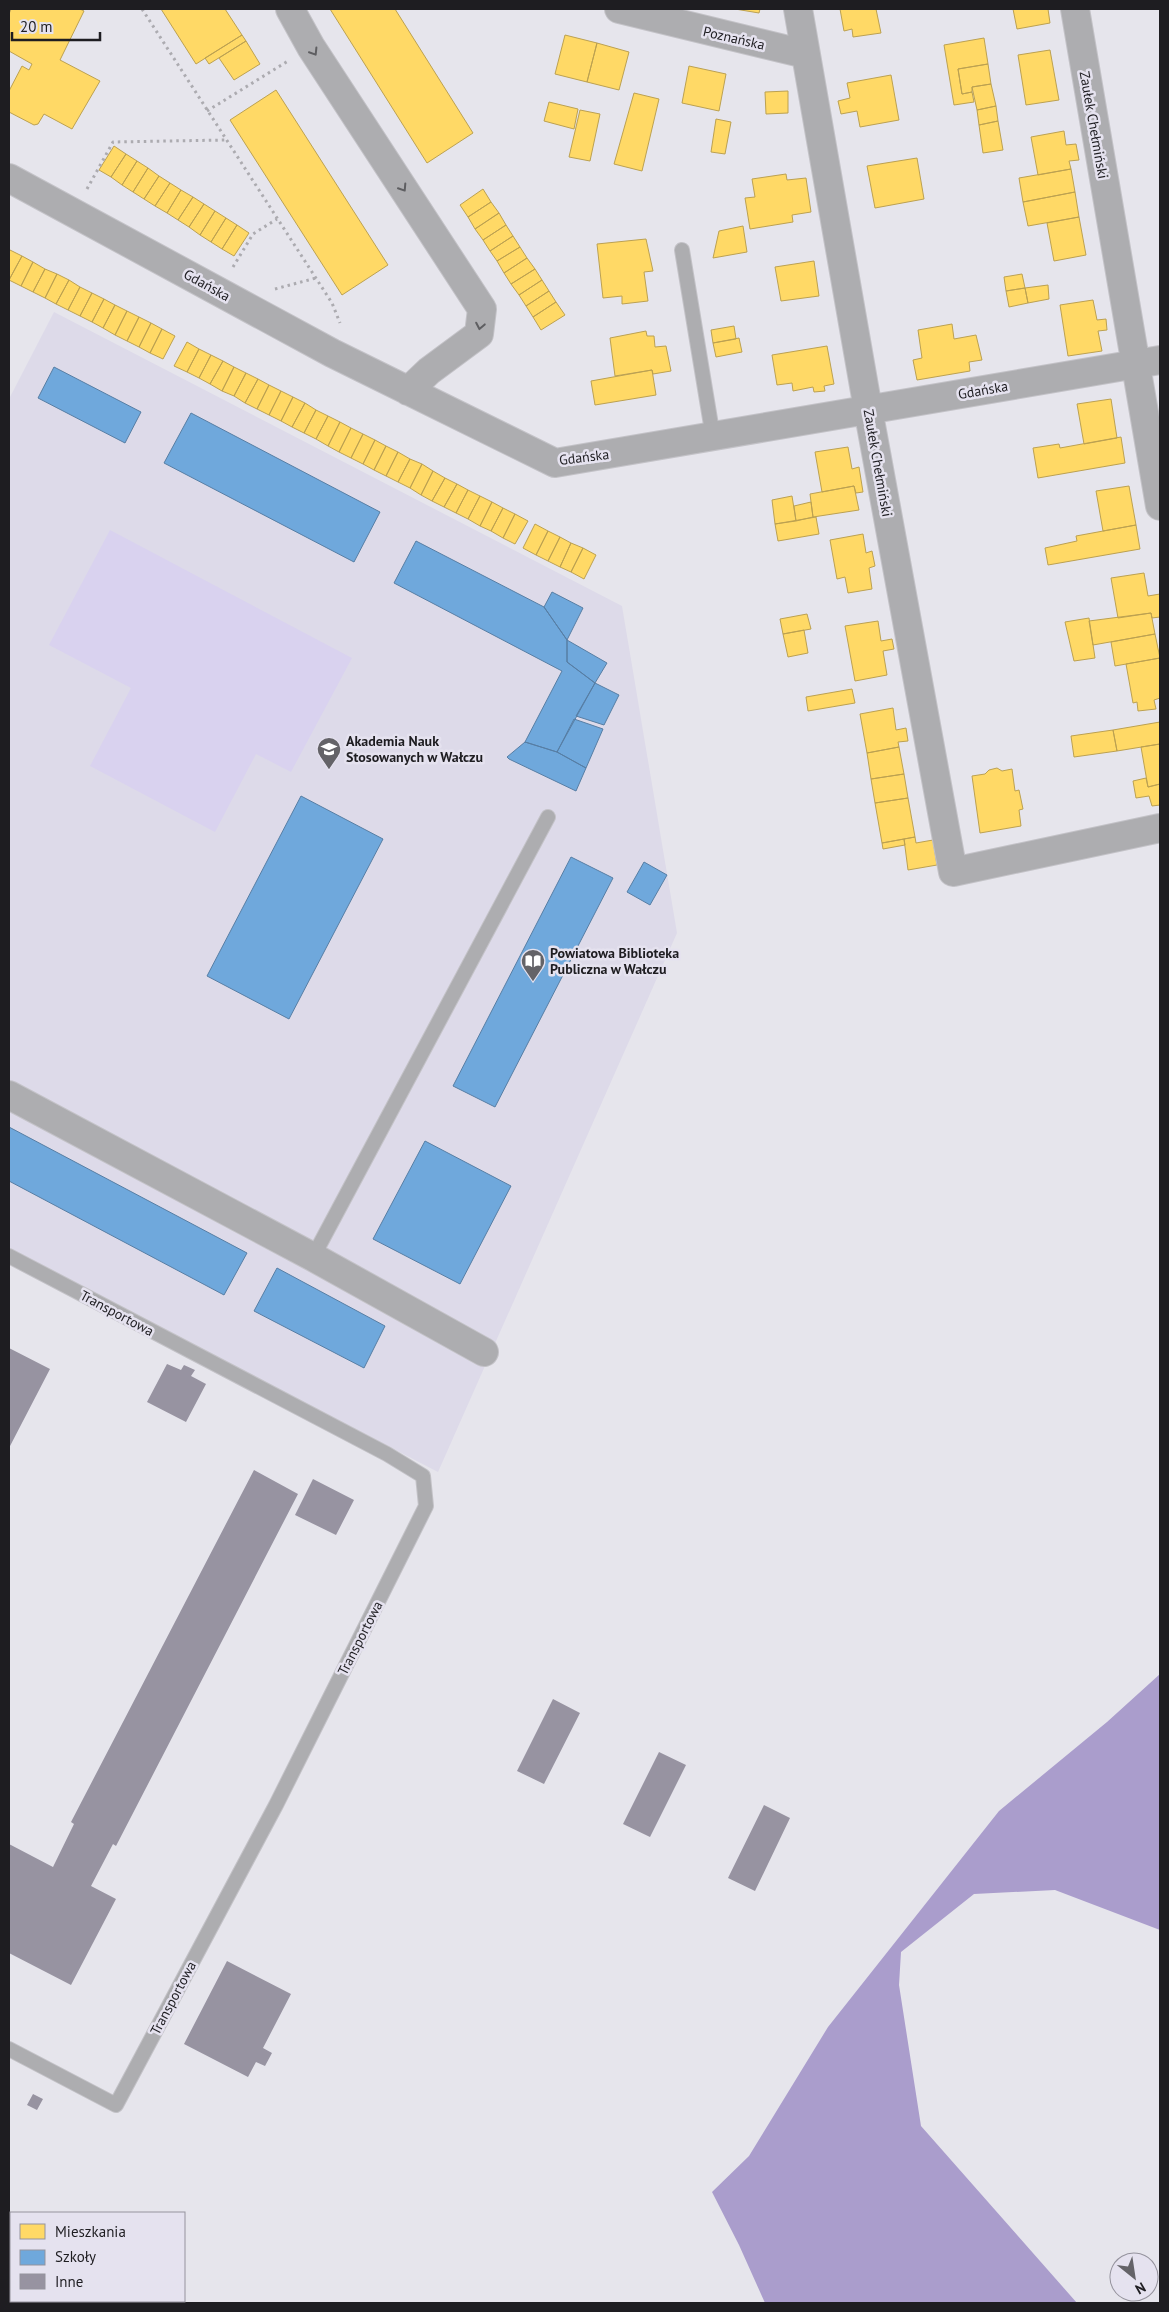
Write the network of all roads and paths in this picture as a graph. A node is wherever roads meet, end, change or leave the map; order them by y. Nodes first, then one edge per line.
1 (142, 9) edge
2 (290, 9) edge
3 (619, 9) edge
4 (798, 9) edge
5 (1075, 9) edge
6 (310, 47) junction
7 (804, 54) junction
8 (207, 111) junction
9 (226, 140) junction
10 (9, 178) edge
11 (73, 212) junction
12 (277, 219) junction
13 (682, 250) dead end
14 (218, 291) junction
15 (332, 353) junction
16 (1148, 362) edge
17 (408, 391) junction
18 (868, 410) junction
19 (713, 437) junction
20 (1160, 506) edge
21 (548, 817) dead end
22 (1160, 828) edge
23 (9, 1095) edge
24 (9, 1256) edge
25 (313, 1257) junction
26 (484, 1352) dead end
27 (9, 2049) edge

1 - 8 path
2 - 6 street
3 - 7 street, Poznańska
4 - 7 street
5 - 16 street, Zaułek Chełmiński
6 - 8 path
6 -> 17 street
7 - 18 street, Zaułek Chełmiński
8 - 9 path
9 - 11 path
9 - 12 path
10 - 11 street, Gdańska
11 - 14 street, Gdańska
12 - 14 path
12 - 15 path
13 - 19 lane
14 - 15 street, Gdańska
15 - 17 street, Gdańska
16 - 18 street, Gdańska
16 - 20 street, Zaułek Chełmiński
17 - 19 street, Gdańska
18 - 19 street, Gdańska
18 - 22 street, Zaułek Chełmiński
21 - 25 lane
23 - 25 street
24 - 27 lane, Transportowa
25 - 26 street

